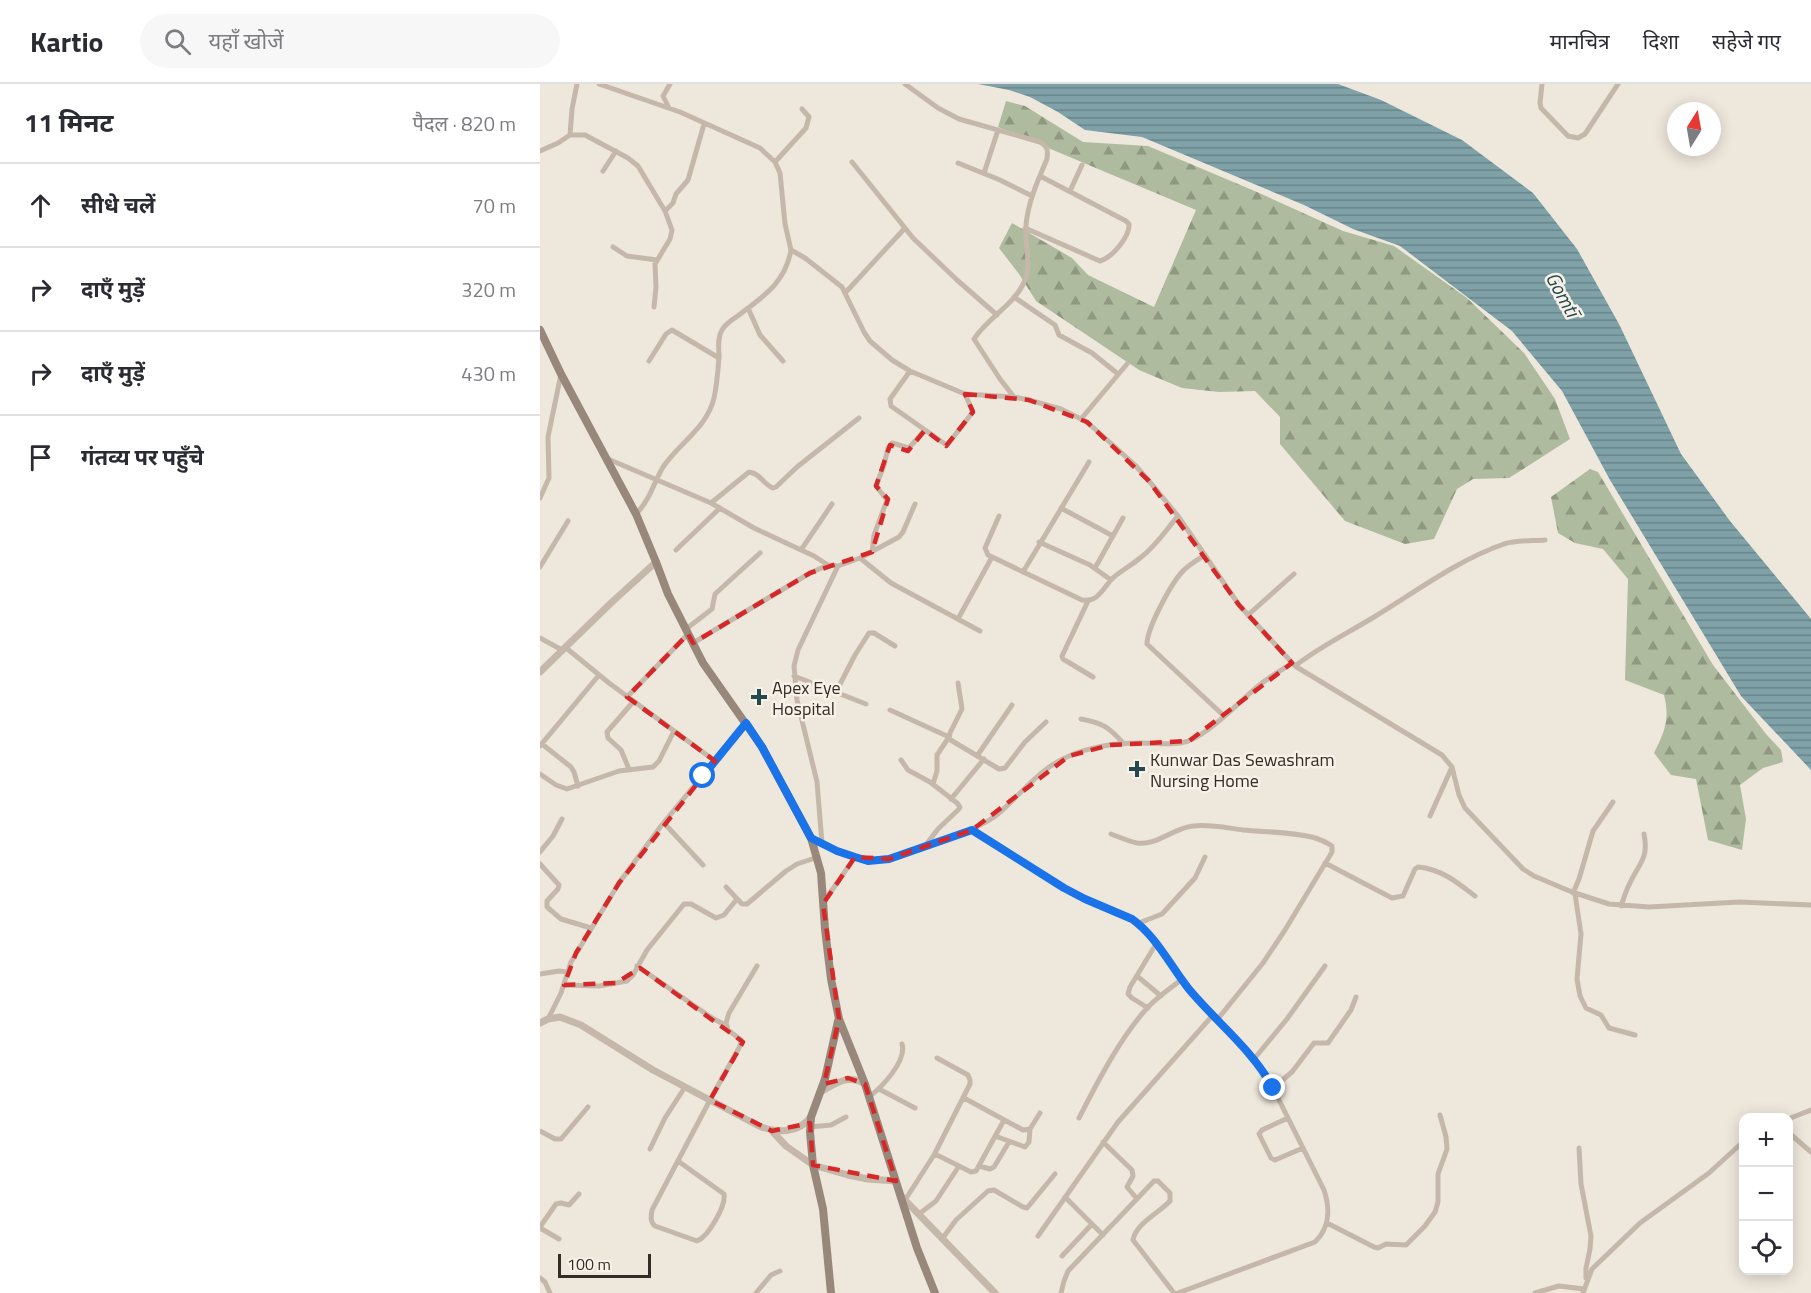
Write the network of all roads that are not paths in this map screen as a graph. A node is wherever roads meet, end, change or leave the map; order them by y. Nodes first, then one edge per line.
1 (577, 84) edge
2 (598, 84) edge
3 (670, 84) edge
4 (905, 84) edge
5 (1542, 84) edge
6 (1618, 84) edge
7 (669, 108) junction
8 (802, 109) dead end
9 (704, 124) junction
10 (998, 130) junction
11 (570, 135) junction
12 (540, 151) edge
13 (616, 151) junction
14 (775, 162) junction
15 (852, 162) dead end
16 (958, 163) dead end
17 (1082, 165) dead end
18 (603, 171) dead end
19 (984, 173) junction
20 (1040, 176) junction
21 (1070, 192) junction
22 (1032, 196) junction
23 (666, 211) junction
24 (905, 228) junction
25 (1025, 228) junction
26 (614, 247) dead end
27 (791, 250) junction
28 (657, 260) junction
29 (846, 292) junction
30 (1014, 297) junction
31 (654, 307) dead end
32 (748, 308) junction
33 (997, 315) junction
34 (540, 330) edge
35 (719, 358) junction
36 (649, 361) dead end
37 (783, 361) dead end
38 (1127, 364) dead end
39 (910, 370) junction
40 (561, 374) junction
41 (1118, 374) junction
42 (964, 394) junction
43 (1014, 397) junction
44 (860, 418) dead end
45 (1081, 419) junction
46 (925, 430) junction
47 (608, 459) junction
48 (1089, 462) dead end
49 (657, 480) junction
50 (540, 498) edge
51 (711, 503) junction
52 (832, 504) dead end
53 (915, 504) dead end
54 (720, 508) junction
55 (1061, 508) junction
56 (636, 514) junction
57 (999, 516) dead end
58 (1178, 516) junction
59 (1123, 518) dead end
60 (568, 521) dead end
61 (1113, 536) junction
62 (1545, 540) dead end
63 (1039, 542) junction
64 (676, 550) dead end
65 (801, 550) junction
66 (872, 552) junction
67 (760, 553) dead end
68 (1205, 555) junction
69 (992, 557) junction
70 (860, 558) junction
71 (656, 562) junction
72 (828, 565) junction
73 (838, 566) junction
74 (540, 567) edge
75 (1095, 568) junction
76 (1023, 572) junction
77 (1294, 574) dead end
78 (1111, 580) junction
79 (1088, 601) junction
80 (1248, 615) junction
81 (958, 619) junction
82 (980, 631) dead end
83 (687, 632) junction
84 (540, 638) edge
85 (693, 643) junction
86 (894, 646) dead end
87 (563, 648) junction
88 (1293, 664) junction
89 (540, 672) edge
90 (599, 675) junction
91 (794, 676) junction
92 (1093, 677) dead end
93 (958, 683) dead end
94 (836, 692) junction
95 (627, 697) junction
96 (633, 702) junction
97 (866, 704) dead end
98 (1012, 705) dead end
99 (890, 711) dead end
100 (1224, 716) junction
101 (1081, 719) dead end
102 (1046, 722) dead end
103 (746, 723) junction
104 (674, 731) junction
105 (949, 737) junction
106 (1124, 744) junction
107 (541, 745) edge
108 (977, 756) junction
109 (984, 759) junction
110 (901, 760) dead end
111 (715, 761) junction
112 (1452, 767) junction
113 (629, 769) junction
114 (540, 774) edge
115 (933, 784) junction
116 (578, 786) junction
117 (951, 799) junction
118 (1613, 802) dead end
119 (1430, 816) dead end
120 (562, 819) dead end
121 (664, 823) junction
122 (972, 830) junction
123 (1111, 834) dead end
124 (1644, 834) dead end
125 (811, 838) junction
126 (822, 843) junction
127 (924, 847) junction
128 (540, 852) edge
129 (818, 857) junction
130 (855, 857) junction
131 (1205, 857) dead end
132 (1325, 863) junction
133 (540, 864) edge
134 (704, 865) dead end
135 (726, 887) dead end
136 (1574, 893) junction
137 (1475, 896) dead end
138 (737, 899) junction
139 (823, 904) junction
140 (1811, 904) edge
141 (1621, 906) junction
142 (1139, 923) junction
143 (591, 928) junction
144 (1156, 944) junction
145 (637, 966) junction
146 (757, 966) dead end
147 (1326, 966) dead end
148 (567, 972) junction
149 (540, 974) edge
150 (1137, 976) junction
151 (1182, 979) junction
152 (564, 985) junction
153 (1161, 996) junction
154 (1356, 997) dead end
155 (1148, 1008) junction
156 (1212, 1015) junction
157 (548, 1019) junction
158 (839, 1020) junction
159 (1217, 1020) junction
160 (540, 1023) edge
161 (727, 1026) junction
162 (1635, 1035) dead end
163 (902, 1044) dead end
164 (937, 1058) dead end
165 (1254, 1059) junction
166 (865, 1084) junction
167 (685, 1087) junction
168 (1273, 1088) junction
169 (879, 1089) junction
170 (820, 1092) junction
171 (869, 1096) junction
172 (964, 1098) junction
173 (710, 1100) junction
174 (588, 1107) dead end
175 (915, 1108) dead end
176 (1811, 1110) edge
177 (1040, 1113) dead end
178 (1440, 1115) dead end
179 (846, 1116) dead end
180 (811, 1117) junction
181 (1793, 1117) edge
182 (1079, 1118) dead end
183 (1288, 1118) junction
184 (1004, 1120) junction
185 (810, 1128) junction
186 (1030, 1129) junction
187 (540, 1131) edge
188 (772, 1131) junction
189 (995, 1136) junction
190 (1793, 1136) edge
191 (1009, 1142) junction
192 (1103, 1142) junction
193 (1739, 1145) edge
194 (1303, 1148) junction
195 (1579, 1148) dead end
196 (650, 1149) dead end
197 (1811, 1152) edge
198 (935, 1154) junction
199 (678, 1161) junction
200 (813, 1165) junction
201 (959, 1166) junction
202 (979, 1166) junction
203 (1055, 1174) dead end
204 (896, 1181) junction
205 (579, 1194) dead end
206 (1065, 1197) junction
207 (903, 1198) junction
208 (1137, 1199) junction
209 (919, 1214) junction
210 (1327, 1223) junction
211 (1092, 1224) junction
212 (540, 1227) edge
213 (1103, 1235) junction
214 (1038, 1236) dead end
215 (559, 1239) dead end
216 (942, 1239) junction
217 (1062, 1256) dead end
218 (780, 1270) dead end
219 (540, 1278) edge
220 (1584, 1290) edge
221 (550, 1293) edge
222 (756, 1293) edge
223 (831, 1293) edge
224 (935, 1293) edge
225 (995, 1293) edge
226 (1061, 1293) edge
227 (1176, 1293) edge
228 (1535, 1293) edge

1 - 11 street
2 - 7 street
3 - 7 street
4 - 10 street
5 - 6 street
7 - 9 street
8 - 14 street
9 - 14 street
9 - 23 street
10 - 19 street
10 - 20 street
11 - 12 street
11 - 13 street
13 - 18 street
13 - 23 street
14 - 27 street
15 - 24 street
16 - 19 street
17 - 21 street
19 - 22 street
20 - 21 street
20 - 22 street
21 - 25 street
22 - 25 street
23 - 28 street
24 - 29 street
24 - 33 street
25 - 30 street
26 - 28 street
27 - 29 street
27 - 32 street
28 - 31 street
29 - 39 street
30 - 33 street
30 - 41 street
32 - 35 street
32 - 37 street
33 - 43 street
34 - 40 main road
35 - 36 street
35 - 49 street
38 - 41 street
39 - 42 street
39 - 46 street
40 - 47 main road
40 - 50 street
41 - 45 street
42 - 43 street
42 - 46 street
43 - 45 street
44 - 51 street
45 - 58 street
46 - 66 street
47 - 49 street
47 - 56 main road
48 - 55 street
49 - 51 street
49 - 56 street
51 - 54 street
52 - 65 street
53 - 66 street
54 - 64 street
54 - 65 street
55 - 61 street
55 - 63 street
56 - 71 main road
57 - 69 street
58 - 68 street
58 - 78 street
59 - 61 street
60 - 74 street
61 - 75 street
62 - 88 street
63 - 75 street
63 - 76 street
65 - 72 street
66 - 70 street
67 - 83 street
68 - 80 street
68 - 100 street
69 - 76 street
69 - 81 street
70 - 73 street
70 - 81 street
71 - 83 main road
71 - 87 street
72 - 73 street
72 - 85 street
73 - 91 street
75 - 78 street
76 - 79 street
77 - 80 street
78 - 79 street
79 - 92 street
80 - 88 street
81 - 82 street
83 - 85 main road
83 - 95 street
84 - 87 street
85 - 103 main road
86 - 94 street
87 - 89 street
87 - 90 street
88 - 100 street
88 - 112 street
90 - 95 street
90 - 107 street
91 - 94 street
91 - 126 street
93 - 105 street
94 - 97 street
95 - 96 street
96 - 104 street
96 - 113 street
98 - 108 street
99 - 105 street
100 - 106 street
101 - 106 street
102 - 109 street
103 - 111 street
103 - 125 main road
104 - 111 street
104 - 113 street
105 - 108 street
105 - 115 street
106 - 122 street
107 - 116 street
108 - 109 street
109 - 117 street
110 - 115 street
111 - 121 street
112 - 119 street
112 - 136 street
113 - 116 street
114 - 116 street
115 - 117 street
117 - 127 street
118 - 136 street
120 - 128 street
121 - 134 street
121 - 143 street
122 - 127 street
122 - 142 street
123 - 132 street
124 - 141 street
125 - 126 street
125 - 129 main road
126 - 130 street
127 - 130 street
129 - 138 street
129 - 139 main road
130 - 139 street
131 - 142 street
132 - 137 street
132 - 159 street
133 - 143 street
135 - 138 street
136 - 141 street
136 - 162 street
138 - 145 street
139 - 158 main road
140 - 141 street
142 - 144 street
143 - 148 street
144 - 150 street
144 - 151 street
145 - 152 street
145 - 161 street
146 - 161 street
147 - 165 street
148 - 149 street
148 - 152 street
150 - 153 street
150 - 155 street
151 - 153 street
151 - 156 street
152 - 157 street
153 - 155 street
154 - 168 street
155 - 182 street
156 - 159 street
156 - 192 street
157 - 160 street
157 - 167 street
158 - 166 main road
158 - 170 main road
159 - 165 street
161 - 173 street
163 - 169 street
164 - 172 street
165 - 168 street
166 - 170 street
166 - 171 main road
167 - 173 street
167 - 196 street
168 - 183 street
169 - 171 street
169 - 175 street
170 - 180 main road
171 - 204 main road
172 - 184 street
172 - 198 street
173 - 188 street
173 - 199 street
174 - 187 street
176 - 181 street
177 - 186 street
178 - 210 street
179 - 185 street
180 - 185 main road
180 - 188 street
183 - 194 street
183 - 194 street
184 - 186 street
184 - 189 street
185 - 200 main road
186 - 191 street
188 - 200 street
189 - 191 street
189 - 202 street
190 - 197 street
191 - 202 street
192 - 206 street
192 - 208 street
193 - 220 street
194 - 210 street
195 - 220 street
198 - 201 street
198 - 207 street
199 - 199 street
200 - 204 street
200 - 223 main road
201 - 202 street
201 - 209 street
203 - 216 street
204 - 207 main road
205 - 212 street
206 - 211 street
206 - 214 street
207 - 209 street
207 - 224 main road
208 - 213 street
208 - 227 street
209 - 216 street
210 - 227 street
211 - 213 street
211 - 217 street
212 - 215 street
213 - 226 street
216 - 225 street
218 - 222 street
219 - 221 street
220 - 228 street

